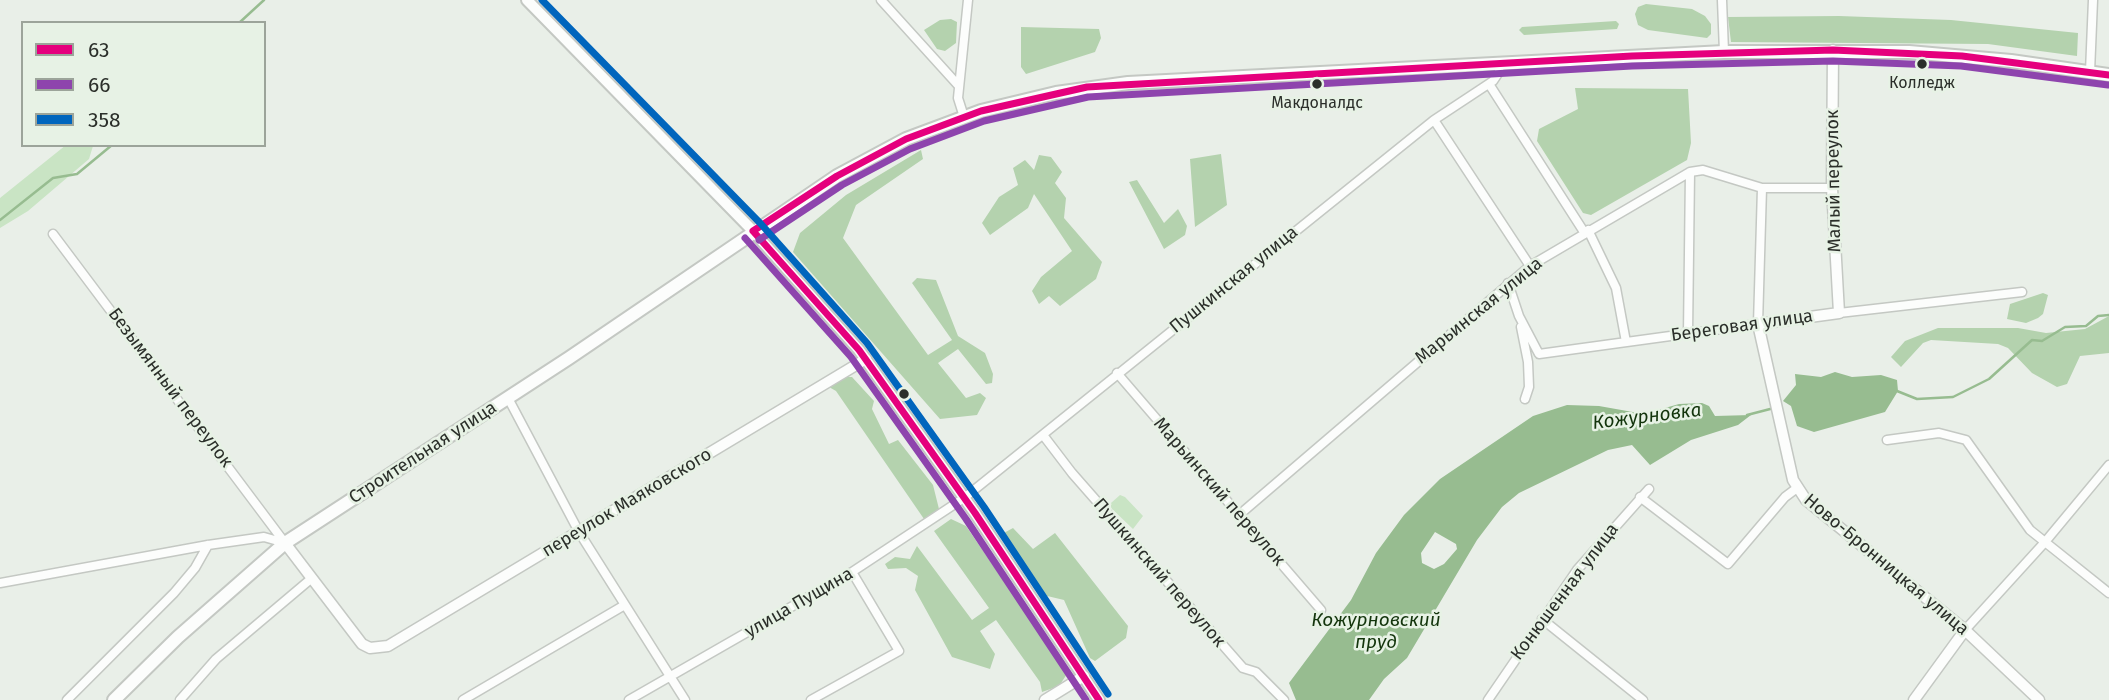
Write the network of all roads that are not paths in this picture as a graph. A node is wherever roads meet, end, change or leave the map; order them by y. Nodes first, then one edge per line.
1 (527, 0) edge
2 (881, 0) edge
3 (968, 0) edge
4 (1722, 0) edge
5 (2093, 0) edge
6 (1833, 50) junction
7 (1724, 52) junction
8 (1500, 62) junction
9 (2090, 72) junction
10 (2109, 75) edge
11 (1489, 84) junction
12 (958, 85) junction
13 (964, 117) junction
14 (1434, 120) junction
15 (1690, 172) junction
16 (1762, 188) junction
17 (1832, 188) junction
18 (1586, 231) junction
19 (753, 232) junction
20 (53, 234) dead end
21 (1530, 266) junction
22 (1508, 284) junction
23 (2022, 292) dead end
24 (1839, 313) junction
25 (1519, 316) junction
26 (1758, 324) junction
27 (1688, 334) junction
28 (1626, 342) junction
29 (866, 359) junction
30 (1117, 373) junction
31 (508, 398) junction
32 (1525, 399) dead end
33 (1042, 435) junction
34 (1887, 440) dead end
35 (2109, 465) edge
36 (2101, 474) junction
37 (2109, 481) edge
38 (1797, 488) junction
39 (1649, 489) dead end
40 (1640, 497) junction
41 (964, 498) junction
42 (1239, 514) junction
43 (579, 532) junction
44 (2045, 542) junction
45 (285, 543) junction
46 (208, 545) junction
47 (852, 572) junction
48 (312, 578) junction
49 (0, 583) edge
50 (2109, 593) edge
51 (623, 606) junction
52 (1321, 610) dead end
53 (1542, 619) junction
54 (1965, 630) junction
55 (1084, 676) junction
56 (670, 677) junction
57 (67, 700) edge
58 (114, 700) edge
59 (180, 700) edge
60 (463, 700) edge
61 (629, 700) edge
62 (685, 700) edge
63 (811, 700) edge
64 (1045, 700) edge
65 (1100, 700) edge
66 (1284, 700) edge
67 (1488, 700) edge
68 (1643, 700) edge
69 (1914, 700) edge
70 (2039, 700) edge

1 - 19 main road
2 - 12 street
3 - 12 street
4 - 7 street
5 - 9 street
6 - 7 highway, Строительная улица
6 - 9 highway, Строительная улица
6 - 17 street, Малый переулок
7 - 8 highway, Строительная улица
8 - 11 street
8 - 13 highway, Строительная улица
9 - 10 highway, Строительная улица
11 - 14 street, Пушкинская улица
11 - 18 street
12 - 13 street
13 - 19 highway, Строительная улица
14 - 21 street
14 - 30 street, Пушкинская улица
15 - 16 street
15 - 18 street, Марьинская улица
15 - 27 street
16 - 17 street
16 - 26 street
17 - 24 street, Малый переулок
18 - 21 street, Марьинская улица
18 - 28 street
19 - 29 main road
19 - 31 highway, Строительная улица
20 - 45 street, Безымянный переулок
21 - 22 street, Марьинская улица
22 - 25 street, Береговая улица
22 - 42 street, Марьинская улица
23 - 24 street, Береговая улица
24 - 26 street, Береговая улица
25 - 28 street, Береговая улица
25 - 32 street
26 - 27 street, Береговая улица
26 - 38 street, Ново-Бронницкая улица
27 - 28 street, Береговая улица
29 - 41 main road
29 - 43 street, переулок Маяковского
30 - 33 street, Пушкинская улица
30 - 42 street, Марьинский переулок
31 - 43 street
31 - 45 highway, Строительная улица
33 - 41 street, Пушкинская улица
33 - 66 street, Пушкинский переулок
34 - 44 street
35 - 36 street
36 - 37 street
36 - 44 street
38 - 40 street
38 - 54 street, Ново-Бронницкая улица
39 - 40 street, Конюшенная улица
40 - 53 street, Конюшенная улица
41 - 47 street, улица Пущина
41 - 55 main road
42 - 52 street, Марьинский переулок
43 - 48 street, переулок Маяковского
43 - 51 street
44 - 50 street
44 - 54 street
45 - 46 street
45 - 48 street
45 - 58 highway, Строительная улица
46 - 49 street
46 - 57 street
47 - 56 street, улица Пущина
47 - 63 street
48 - 59 street
51 - 56 street
51 - 60 street
53 - 67 street, Конюшенная улица
53 - 68 street
54 - 69 street
54 - 70 street, Ново-Бронницкая улица
55 - 64 street
55 - 65 main road
56 - 61 street, улица Пущина
56 - 62 street

